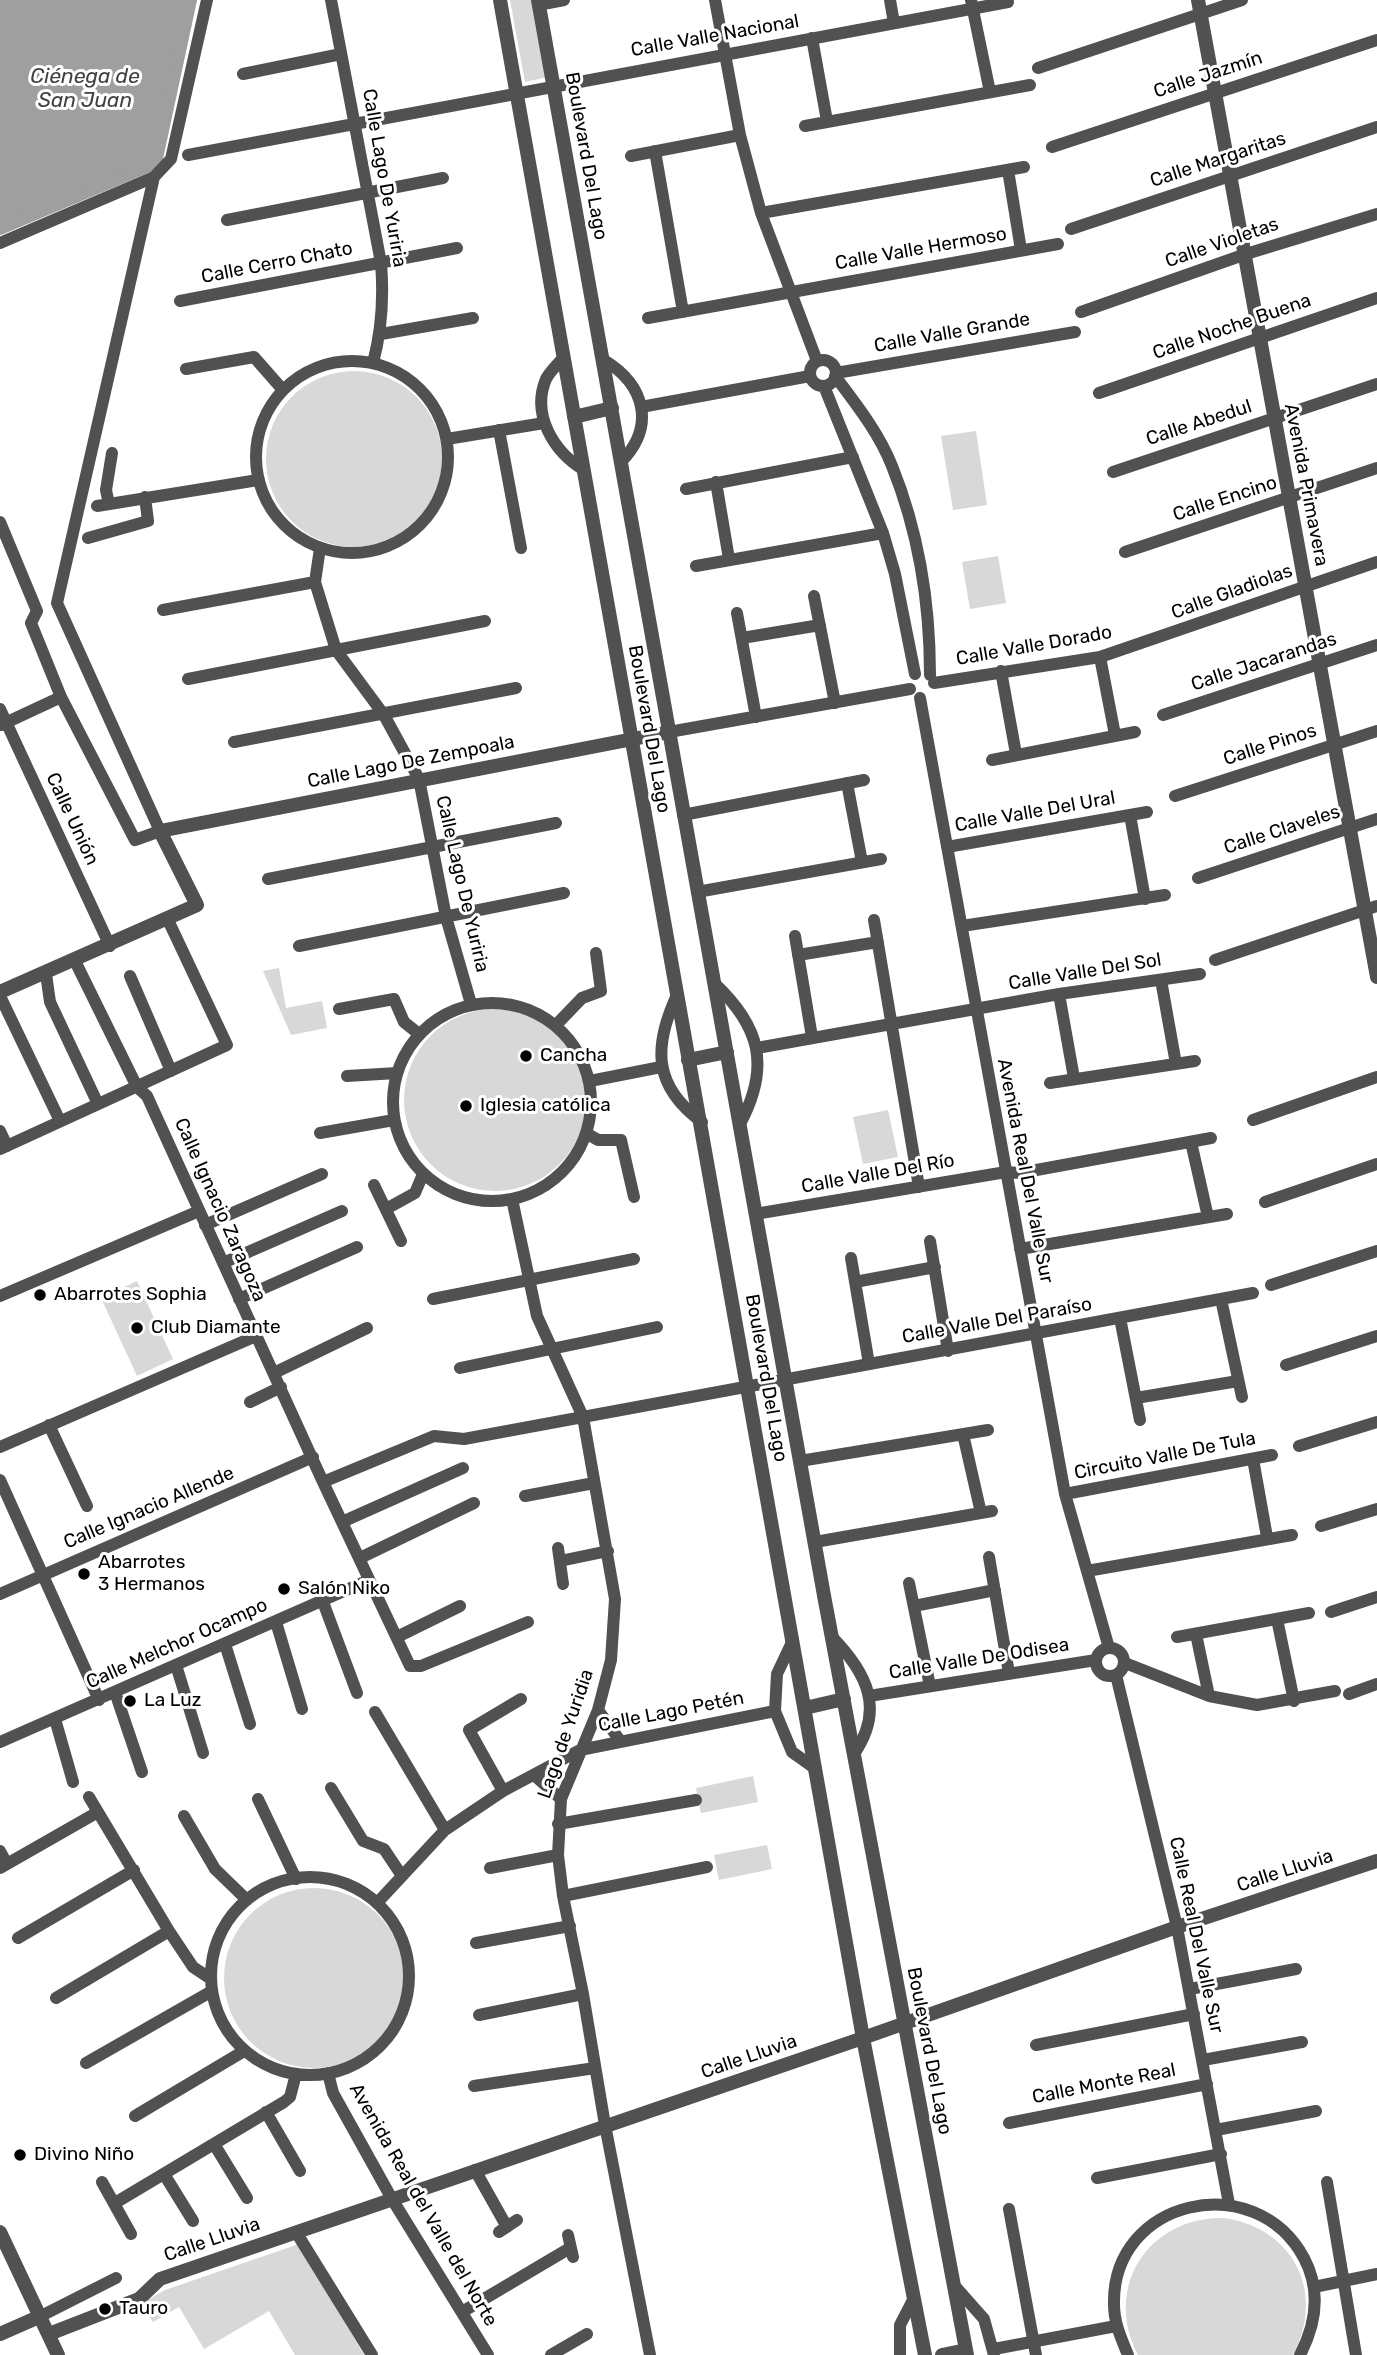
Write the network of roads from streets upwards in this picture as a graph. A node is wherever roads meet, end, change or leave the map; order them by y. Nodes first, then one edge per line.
1 (207, 0) edge
2 (331, 0) edge
3 (500, 0) edge
4 (564, 0) edge
5 (715, 0) edge
6 (890, 0) edge
7 (1242, 0) edge
8 (538, 2) edge
9 (1008, 2) dead end
10 (972, 5) edge
11 (1199, 7) edge
12 (894, 23) junction
13 (812, 38) junction
14 (1377, 40) edge
15 (341, 54) junction
16 (724, 54) junction
17 (1038, 68) dead end
18 (243, 74) dead end
19 (553, 85) junction
20 (1030, 85) dead end
21 (990, 92) junction
22 (1215, 93) junction
23 (516, 94) junction
24 (827, 121) junction
25 (354, 124) junction
26 (805, 126) dead end
27 (1377, 127) edge
28 (740, 135) junction
29 (1052, 147) dead end
30 (654, 151) junction
31 (188, 155) dead end
32 (631, 156) dead end
33 (1024, 167) dead end
34 (1008, 170) junction
35 (155, 177) junction
36 (1231, 177) junction
37 (443, 178) dead end
38 (368, 193) junction
39 (761, 213) junction
40 (1377, 214) edge
41 (227, 220) dead end
42 (1071, 229) dead end
43 (0, 243) edge
44 (1058, 244) dead end
45 (457, 248) dead end
46 (1021, 250) junction
47 (1246, 254) junction
48 (381, 263) junction
49 (791, 292) junction
50 (1377, 298) edge
51 (180, 301) dead end
52 (682, 312) junction
53 (1081, 312) dead end
54 (473, 318) dead end
55 (648, 318) dead end
56 (1075, 332) dead end
57 (381, 334) junction
58 (1259, 338) junction
59 (564, 357) junction
60 (604, 360) junction
61 (817, 361) junction
62 (373, 363) junction
63 (187, 369) dead end
64 (836, 375) junction
65 (810, 376) junction
66 (1377, 384) edge
67 (824, 386) junction
68 (283, 390) junction
69 (1099, 393) dead end
70 (640, 407) junction
71 (612, 408) junction
72 (574, 417) junction
73 (1274, 419) junction
74 (544, 423) junction
75 (499, 430) junction
76 (447, 439) junction
77 (112, 453) dead end
78 (853, 457) junction
79 (621, 463) junction
80 (1377, 468) edge
81 (584, 470) junction
82 (1113, 472) dead end
83 (258, 480) junction
84 (716, 482) junction
85 (686, 489) dead end
86 (145, 497) junction
87 (1289, 498) junction
88 (0, 522) edge
89 (883, 533) junction
90 (88, 538) dead end
91 (320, 548) junction
92 (522, 548) dead end
93 (1125, 552) dead end
94 (729, 559) junction
95 (1377, 562) edge
96 (696, 566) dead end
97 (315, 582) junction
98 (1306, 586) junction
99 (814, 596) dead end
100 (57, 603) junction
101 (163, 610) dead end
102 (37, 611) junction
103 (737, 613) dead end
104 (485, 621) dead end
105 (820, 625) junction
106 (742, 638) junction
107 (1139, 645) joint
108 (1377, 645) edge
109 (336, 650) junction
110 (1100, 657) junction
111 (1321, 664) junction
112 (1001, 671) junction
113 (915, 674) junction
114 (188, 679) dead end
115 (932, 679) junction
116 (516, 688) dead end
117 (909, 689) junction
118 (61, 697) junction
119 (920, 698) junction
120 (835, 703) junction
121 (0, 709) edge
122 (384, 715) junction
123 (1163, 715) dead end
124 (756, 717) junction
125 (3, 724) edge
126 (1377, 730) edge
127 (670, 732) junction
128 (1135, 732) dead end
129 (1115, 735) junction
130 (631, 739) junction
131 (234, 742) dead end
132 (1336, 743) junction
133 (1016, 754) junction
134 (992, 760) dead end
135 (419, 779) junction
136 (864, 780) dead end
137 (847, 783) junction
138 (1175, 796) dead end
139 (1147, 812) dead end
140 (683, 815) junction
141 (1130, 815) junction
142 (1377, 819) edge
143 (556, 824) dead end
144 (1352, 827) junction
145 (160, 831) junction
146 (432, 847) junction
147 (947, 847) junction
148 (881, 859) dead end
149 (862, 862) junction
150 (1198, 878) dead end
151 (268, 879) dead end
152 (697, 892) junction
153 (564, 893) dead end
154 (1165, 895) dead end
155 (1145, 898) junction
156 (1372, 908) edge
157 (446, 917) junction
158 (168, 920) junction
159 (874, 920) dead end
160 (961, 926) junction
161 (795, 936) dead end
162 (878, 942) junction
163 (110, 946) junction
164 (299, 946) dead end
165 (596, 953) dead end
166 (798, 955) junction
167 (1215, 960) dead end
168 (75, 961) junction
169 (46, 974) junction
170 (1200, 974) dead end
171 (130, 976) dead end
172 (1377, 977) edge
173 (1161, 981) junction
174 (714, 983) junction
175 (0, 994) edge
176 (1059, 994) junction
177 (677, 995) junction
178 (471, 1004) junction
179 (339, 1009) dead end
180 (975, 1009) junction
181 (892, 1022) junction
182 (556, 1024) junction
183 (419, 1034) junction
184 (812, 1037) junction
185 (757, 1048) junction
186 (727, 1052) junction
187 (688, 1060) junction
188 (1195, 1061) dead end
189 (1176, 1064) junction
190 (661, 1067) junction
191 (171, 1071) junction
192 (397, 1073) junction
193 (347, 1076) dead end
194 (1377, 1077) edge
195 (1074, 1078) junction
196 (590, 1082) junction
197 (1050, 1083) dead end
198 (137, 1087) junction
199 (98, 1104) junction
200 (394, 1120) junction
201 (1253, 1120) dead end
202 (60, 1121) junction
203 (702, 1122) junction
204 (740, 1124) junction
205 (0, 1131) edge
206 (320, 1133) dead end
207 (586, 1133) junction
208 (1211, 1138) dead end
209 (1191, 1142) junction
210 (4, 1147) edge
211 (1377, 1164) edge
212 (1006, 1172) junction
213 (322, 1174) dead end
214 (423, 1174) junction
215 (374, 1185) dead end
216 (919, 1187) junction
217 (634, 1197) dead end
218 (512, 1199) junction
219 (1265, 1202) dead end
220 (386, 1209) junction
221 (199, 1211) junction
222 (342, 1211) dead end
223 (755, 1214) junction
224 (1227, 1214) dead end
225 (1208, 1217) junction
226 (205, 1225) junction
227 (401, 1241) dead end
228 (930, 1241) dead end
229 (357, 1247) dead end
230 (1020, 1249) junction
231 (1377, 1251) edge
232 (851, 1258) dead end
233 (634, 1259) dead end
234 (222, 1263) junction
235 (935, 1267) junction
236 (527, 1281) junction
237 (855, 1282) junction
238 (1271, 1285) dead end
239 (1253, 1293) dead end
240 (0, 1296) edge
241 (239, 1299) junction
242 (433, 1299) dead end
243 (1222, 1299) junction
244 (1120, 1318) junction
245 (657, 1327) dead end
246 (367, 1328) dead end
247 (1036, 1335) junction
248 (256, 1336) junction
249 (1377, 1336) edge
250 (552, 1350) junction
251 (948, 1351) junction
252 (869, 1364) junction
253 (1286, 1365) dead end
254 (460, 1368) dead end
255 (274, 1373) junction
256 (786, 1379) junction
257 (1238, 1381) junction
258 (281, 1387) junction
259 (747, 1387) junction
260 (1242, 1397) dead end
261 (1136, 1398) junction
262 (250, 1402) dead end
263 (583, 1417) junction
264 (1140, 1420) dead end
265 (1377, 1422) edge
266 (49, 1425) junction
267 (988, 1430) dead end
268 (963, 1434) junction
269 (0, 1447) edge
270 (1299, 1447) dead end
271 (1272, 1455) dead end
272 (313, 1457) junction
273 (1253, 1459) junction
274 (800, 1461) junction
275 (463, 1468) dead end
276 (0, 1480) edge
277 (323, 1482) junction
278 (594, 1483) junction
279 (1065, 1494) junction
280 (525, 1496) dead end
281 (474, 1503) dead end
282 (87, 1506) dead end
283 (1377, 1509) edge
284 (342, 1522) junction
285 (1321, 1526) dead end
286 (1292, 1535) dead end
287 (1267, 1537) junction
288 (815, 1542) junction
289 (608, 1551) junction
290 (989, 1557) dead end
291 (360, 1558) junction
292 (1087, 1571) junction
293 (43, 1575) junction
294 (369, 1580) junction
295 (909, 1583) dead end
296 (563, 1584) dead end
297 (995, 1590) junction
298 (0, 1594) edge
299 (1377, 1597) edge
300 (323, 1602) junction
301 (460, 1606) dead end
302 (914, 1606) junction
303 (1331, 1612) dead end
304 (1309, 1613) dead end
305 (1277, 1619) junction
306 (276, 1622) junction
307 (528, 1622) dead end
308 (1196, 1634) junction
309 (397, 1637) junction
310 (832, 1637) junction
311 (1177, 1637) dead end
312 (793, 1640) junction
313 (225, 1644) junction
314 (1109, 1648) junction
315 (1096, 1660) junction
316 (1125, 1663) junction
317 (176, 1665) junction
318 (1009, 1673) junction
319 (1116, 1675) junction
320 (1377, 1684) edge
321 (930, 1686) junction
322 (1335, 1691) dead end
323 (116, 1692) junction
324 (357, 1693) dead end
325 (1349, 1694) dead end
326 (869, 1696) junction
327 (1209, 1696) junction
328 (521, 1699) dead end
329 (844, 1699) junction
330 (99, 1700) junction
331 (1294, 1701) junction
332 (806, 1708) junction
333 (302, 1709) dead end
334 (598, 1710) junction
335 (775, 1711) junction
336 (376, 1712) dead end
337 (55, 1719) junction
338 (250, 1724) dead end
339 (0, 1742) edge
340 (621, 1742) junction
341 (580, 1750) junction
342 (203, 1753) dead end
343 (854, 1754) junction
344 (817, 1769) junction
345 (142, 1772) dead end
346 (534, 1775) junction
347 (73, 1782) dead end
348 (331, 1788) dead end
349 (503, 1791) junction
350 (89, 1797) dead end
351 (258, 1799) dead end
352 (561, 1799) junction
353 (696, 1800) dead end
354 (97, 1812) junction
355 (184, 1815) dead end
356 (558, 1824) junction
357 (445, 1829) junction
358 (0, 1852) edge
359 (558, 1855) junction
360 (1377, 1861) edge
361 (4, 1866) edge
362 (707, 1867) dead end
363 (491, 1868) dead end
364 (134, 1870) junction
365 (402, 1877) junction
366 (296, 1879) junction
367 (563, 1896) junction
368 (247, 1900) junction
369 (377, 1903) junction
370 (570, 1926) junction
371 (1177, 1927) junction
372 (169, 1931) junction
373 (18, 1938) dead end
374 (476, 1942) dead end
375 (1296, 1969) dead end
376 (211, 1985) junction
377 (1190, 1989) junction
378 (583, 1994) junction
379 (56, 1998) dead end
380 (1194, 2014) junction
381 (480, 2015) dead end
382 (904, 2023) junction
383 (863, 2038) junction
384 (1302, 2042) dead end
385 (1036, 2045) dead end
386 (244, 2051) junction
387 (1203, 2060) junction
388 (86, 2063) dead end
389 (595, 2068) junction
390 (328, 2073) junction
391 (296, 2074) junction
392 (1207, 2084) junction
393 (474, 2086) dead end
394 (1315, 2111) dead end
395 (266, 2112) junction
396 (135, 2116) dead end
397 (1009, 2123) dead end
398 (605, 2125) junction
399 (1216, 2130) junction
400 (214, 2144) junction
401 (1221, 2154) junction
402 (475, 2170) junction
403 (300, 2171) dead end
404 (164, 2174) junction
405 (1097, 2178) dead end
406 (102, 2182) dead end
407 (1326, 2182) dead end
408 (247, 2198) dead end
409 (392, 2199) junction
410 (115, 2203) junction
411 (1229, 2204) junction
412 (1009, 2209) dead end
413 (193, 2221) dead end
414 (508, 2227) dead end
415 (0, 2232) edge
416 (296, 2232) junction
417 (131, 2234) dead end
418 (571, 2247) dead end
419 (1377, 2274) edge
420 (116, 2278) dead end
421 (1343, 2281) junction
422 (953, 2284) junction
423 (1314, 2287) junction
424 (914, 2298) junction
425 (462, 2312) junction
426 (41, 2316) junction
427 (1116, 2326) junction
428 (0, 2334) edge
429 (49, 2334) junction
430 (587, 2334) dead end
431 (1034, 2341) junction
432 (966, 2352) edge
433 (994, 2352) edge
434 (58, 2355) edge
435 (372, 2355) edge
436 (488, 2355) edge
437 (551, 2355) edge
438 (650, 2355) edge
439 (900, 2355) edge
440 (925, 2355) edge
441 (942, 2355) edge
442 (1036, 2355) edge
443 (1128, 2355) edge
444 (1300, 2355) edge
445 (1356, 2355) edge

1 - 35 street
2 - 15 street, Calle Lago De Yuriria
3 - 23 street, Boulevard Del Lago
4 - 8 street
5 - 16 street
6 - 12 street
7 - 11 street
8 - 19 street, Boulevard Del Lago
9 - 10 street, Calle Valle Nacional
10 - 12 street, Calle Valle Nacional
10 - 21 street
11 - 17 street
11 - 22 street, Avenida Primavera
12 - 13 street, Calle Valle Nacional
13 - 16 street, Calle Valle Nacional
13 - 24 street
14 - 22 street, Calle Jazmín
15 - 18 street
15 - 25 street, Calle Lago De Yuriria
16 - 19 street, Calle Valle Nacional
16 - 28 street
19 - 23 street, Calle Valle Nacional
19 - 60 street, Boulevard Del Lago
20 - 21 street
21 - 24 street
22 - 29 street, Calle Jazmín
22 - 36 street, Avenida Primavera
23 - 25 street, Calle Valle Nacional
23 - 59 street, Boulevard Del Lago
24 - 26 street
25 - 31 street, Calle Valle Nacional
25 - 38 street, Calle Lago De Yuriria
27 - 36 street, Calle Margaritas
28 - 30 street
28 - 39 street
30 - 32 street
30 - 52 street
33 - 34 street
34 - 39 street
34 - 46 street
35 - 43 street
35 - 100 street
36 - 42 street, Calle Margaritas
36 - 47 street, Avenida Primavera
37 - 38 street
38 - 41 street
38 - 48 street, Calle Lago De Yuriria
39 - 49 street
40 - 47 street, Calle Violetas
44 - 46 street, Calle Valle Hermoso
45 - 48 street, Calle Cerro Chato
46 - 49 street, Calle Valle Hermoso
47 - 53 street, Calle Violetas
47 - 58 street, Avenida Primavera
48 - 51 street, Calle Cerro Chato
48 - 57 street, Calle Lago De Yuriria
49 - 52 street, Calle Valle Hermoso
49 - 61 street
50 - 58 street, Calle Noche Buena
52 - 55 street, Calle Valle Hermoso
54 - 57 street
56 - 64 street, Calle Valle Grande
57 - 62 street, Calle Lago De Yuriria
58 - 69 street, Calle Noche Buena
58 - 73 street, Avenida Primavera
59 - 72 street, Boulevard Del Lago
59 - 74 street
60 - 70 street
60 - 71 street, Boulevard Del Lago
61 - 64 street
61 - 65 street
62 - 68 street
62 - 76 street
63 - 68 street
64 - 67 street
64 - 115 street
65 - 67 street
65 - 70 street
66 - 73 street, Calle Abedul
67 - 78 street
68 - 83 street
70 - 79 street
71 - 72 street
71 - 79 street, Boulevard Del Lago
72 - 81 street, Boulevard Del Lago
73 - 82 street, Calle Abedul
73 - 87 street, Avenida Primavera
74 - 75 street
74 - 81 street
75 - 76 street
75 - 92 street
76 - 91 street
77 - 86 street
78 - 84 street
78 - 89 street
79 - 127 street, Boulevard Del Lago
80 - 87 street, Calle Encino
81 - 130 street, Boulevard Del Lago
83 - 86 street
83 - 91 street
84 - 85 street
84 - 94 street
86 - 90 street
87 - 93 street, Calle Encino
87 - 98 street, Avenida Primavera
88 - 102 street
89 - 94 street
89 - 113 street
91 - 97 street, Calle Lago De Yuriria
94 - 96 street
95 - 98 street, Calle Gladiolas
97 - 101 street
97 - 109 street, Calle Lago De Yuriria
98 - 107 street, Calle Gladiolas
98 - 111 street, Avenida Primavera
99 - 105 street
100 - 102 street
100 - 145 street
102 - 118 street
103 - 106 street
104 - 109 street
105 - 106 street
105 - 120 street
106 - 124 street
107 - 110 street, Calle Valle Dorado
108 - 111 street, Calle Jacarandas
109 - 114 street
109 - 122 street, Calle Lago De Yuriria
110 - 112 street, Calle Valle Dorado
110 - 129 street
111 - 123 street, Calle Jacarandas
111 - 132 street, Avenida Primavera
112 - 115 street, Calle Valle Dorado
112 - 133 street
113 - 115 street
113 - 117 street
115 - 119 street
116 - 122 street
117 - 119 street
117 - 120 street
118 - 125 street
118 - 145 street
119 - 147 street, Avenida Real Del Valle Sur
120 - 124 street
121 - 125 street, Calle Unión
122 - 131 street
122 - 135 street, Calle Lago De Yuriria
124 - 127 street
125 - 163 street, Calle Unión
126 - 132 street, Calle Pinos
127 - 130 street, Calle Lago De Zempoala
127 - 140 street, Boulevard Del Lago
128 - 129 street
129 - 133 street
130 - 135 street, Calle Lago De Zempoala
130 - 177 street, Boulevard Del Lago
132 - 138 street, Calle Pinos
132 - 144 street, Avenida Primavera
133 - 134 street
135 - 145 street, Calle Lago De Zempoala
135 - 146 street, Calle Lago De Yuriria
136 - 137 street
137 - 140 street
137 - 149 street
139 - 141 street, Calle Valle Del Ural
140 - 152 street, Boulevard Del Lago
141 - 147 street, Calle Valle Del Ural
141 - 155 street, Calle Valle Del Ural
142 - 144 street, Calle Claveles
143 - 146 street
144 - 150 street, Calle Claveles
144 - 156 street, Avenida Primavera
145 - 158 street
146 - 151 street
146 - 157 street, Calle Lago De Yuriria
147 - 160 street, Avenida Real Del Valle Sur
148 - 149 street
149 - 152 street
152 - 174 street, Boulevard Del Lago
153 - 157 street
154 - 155 street
155 - 160 street
156 - 167 street
156 - 172 street, Avenida Primavera
157 - 164 street
157 - 178 street, Calle Lago De Yuriria
158 - 163 street
158 - 191 street
159 - 162 street
160 - 180 street, Avenida Real Del Valle Sur
161 - 166 street
162 - 166 street
162 - 181 street
163 - 168 street
165 - 182 street
166 - 184 street
168 - 169 street
168 - 198 street, Calle Ignacio Zaragoza
169 - 175 street
169 - 199 street
170 - 173 street, Calle Valle Del Sol
171 - 191 street
173 - 176 street, Calle Valle Del Sol
173 - 189 street
174 - 185 street
174 - 186 street, Boulevard Del Lago
175 - 202 street
176 - 180 street, Calle Valle Del Sol
176 - 195 street
177 - 187 street, Boulevard Del Lago
177 - 190 street
178 - 182 street
178 - 183 street
179 - 183 street
180 - 181 street, Calle Valle Del Sol
180 - 212 street, Avenida Real Del Valle Sur
181 - 184 street, Calle Valle Del Sol
181 - 216 street
182 - 196 street
183 - 192 street
184 - 185 street, Calle Valle Del Sol
185 - 204 street
186 - 187 street
186 - 204 street, Boulevard Del Lago
187 - 203 street, Boulevard Del Lago
188 - 189 street
189 - 195 street
190 - 196 street
190 - 203 street
191 - 198 street
192 - 193 street
192 - 200 street
194 - 201 street
195 - 197 street
196 - 207 street
198 - 199 street
198 - 221 street, Calle Ignacio Zaragoza
199 - 202 street
200 - 206 street
200 - 214 street
202 - 210 street
203 - 259 street, Boulevard Del Lago
204 - 223 street, Boulevard Del Lago
205 - 210 street
207 - 217 street
207 - 218 street
208 - 209 street, Calle Valle Del Río
209 - 212 street, Calle Valle Del Río
209 - 225 street
211 - 219 street
212 - 216 street, Calle Valle Del Río
212 - 230 street, Avenida Real Del Valle Sur
213 - 226 street
214 - 218 street
214 - 220 street
215 - 220 street
216 - 223 street, Calle Valle Del Río
218 - 236 street, Lago de Yuridia
220 - 227 street
221 - 226 street, Calle Ignacio Zaragoza
221 - 240 street
222 - 234 street
223 - 256 street, Boulevard Del Lago
224 - 225 street
225 - 230 street
226 - 234 street, Calle Ignacio Zaragoza
228 - 235 street
229 - 241 street
230 - 247 street, Avenida Real Del Valle Sur
231 - 238 street
232 - 237 street
233 - 236 street
234 - 241 street, Calle Ignacio Zaragoza
235 - 237 street
235 - 251 street
236 - 242 street
236 - 250 street, Lago de Yuridia
237 - 252 street
239 - 243 street, Calle Valle Del Paraíso
241 - 248 street, Calle Ignacio Zaragoza
243 - 244 street, Calle Valle Del Paraíso
243 - 257 street
244 - 247 street, Calle Valle Del Paraíso
244 - 261 street
245 - 250 street
246 - 255 street
247 - 251 street, Calle Valle Del Paraíso
247 - 279 street, Avenida Real Del Valle Sur
248 - 255 street, Calle Ignacio Zaragoza
248 - 266 street
249 - 253 street
250 - 254 street
250 - 263 street, Lago de Yuridia
251 - 252 street, Calle Valle Del Paraíso
252 - 256 street, Calle Valle Del Paraíso
255 - 258 street, Calle Ignacio Zaragoza
256 - 259 street, Calle Valle Del Paraíso
256 - 274 street, Boulevard Del Lago
257 - 260 street
257 - 261 street
258 - 262 street
258 - 272 street, Calle Ignacio Zaragoza
259 - 263 street, Calle Valle Del Paraíso
259 - 312 street, Boulevard Del Lago
261 - 264 street
263 - 277 street, Calle Valle Del Paraíso
263 - 278 street, Lago de Yuridia
265 - 270 street
266 - 269 street
266 - 282 street
267 - 268 street
268 - 274 street
268 - 288 street
271 - 273 street, Circuito Valle De Tula
272 - 277 street, Calle Ignacio Zaragoza
272 - 293 street, Calle Ignacio Allende
273 - 279 street, Circuito Valle De Tula
273 - 287 street
274 - 288 street, Boulevard Del Lago
275 - 284 street
276 - 293 street
277 - 284 street, Calle Ignacio Zaragoza
278 - 280 street
278 - 289 street, Lago de Yuridia
279 - 292 street, Avenida Real Del Valle Sur
281 - 291 street
283 - 285 street
284 - 291 street, Calle Ignacio Zaragoza
286 - 287 street
287 - 292 street
288 - 310 street, Boulevard Del Lago
289 - 296 street
289 - 334 street, Lago de Yuridia
290 - 297 street
291 - 294 street, Calle Ignacio Zaragoza
292 - 314 street, Avenida Real Del Valle Sur
293 - 298 street, Calle Ignacio Allende
293 - 330 street
294 - 300 street, Calle Melchor Ocampo
294 - 309 street, Calle Ignacio Zaragoza
295 - 302 street
297 - 302 street
297 - 318 street
299 - 303 street
300 - 306 street, Calle Melchor Ocampo
300 - 324 street
301 - 309 street
302 - 321 street
304 - 305 street
305 - 308 street
305 - 331 street
306 - 313 street, Calle Melchor Ocampo
306 - 333 street
307 - 309 street, Calle Ignacio Zaragoza
308 - 311 street
308 - 327 street
310 - 326 street, Boulevard Del Lago
310 - 329 street, Boulevard Del Lago
312 - 332 street, Boulevard Del Lago
312 - 335 street
313 - 317 street, Calle Melchor Ocampo
313 - 338 street
314 - 315 street
314 - 316 street
315 - 318 street, Calle Valle De Odisea
315 - 319 street
316 - 319 street
316 - 327 street
317 - 323 street, Calle Melchor Ocampo
317 - 342 street
318 - 321 street, Calle Valle De Odisea
319 - 371 street, Calle Real Del Valle Sur
320 - 325 street
321 - 326 street, Calle Valle De Odisea
322 - 331 street
323 - 330 street, Calle Melchor Ocampo
323 - 345 street
326 - 343 street, Boulevard Del Lago
327 - 331 street
328 - 349 street
329 - 332 street
329 - 343 street, Boulevard Del Lago
330 - 337 street, Calle Melchor Ocampo
332 - 344 street, Boulevard Del Lago
334 - 340 street
334 - 341 street, Lago de Yuridia
335 - 340 street, Calle Lago Petén
335 - 344 street
336 - 357 street
337 - 339 street, Calle Melchor Ocampo
337 - 347 street
340 - 341 street, Calle Lago Petén
341 - 346 street, Calle Lago Petén
341 - 352 street, Lago de Yuridia
343 - 382 street, Boulevard Del Lago
344 - 383 street, Boulevard Del Lago
346 - 349 street, Calle Lago Petén
346 - 352 street
348 - 365 street
349 - 357 street, Calle Lago Petén
350 - 354 street
351 - 366 street
352 - 356 street, Lago de Yuridia
353 - 356 street
354 - 361 street
354 - 364 street
355 - 368 street
356 - 359 street, Lago de Yuridia
357 - 365 street, Calle Lago Petén
358 - 361 street
359 - 363 street
359 - 367 street, Lago de Yuridia
360 - 371 street, Calle Lluvia
362 - 367 street
364 - 372 street
364 - 373 street
365 - 369 street, Calle Lago Petén
366 - 368 street
366 - 369 street
367 - 370 street, Lago de Yuridia
368 - 376 street
369 - 390 street
370 - 374 street
370 - 378 street, Lago de Yuridia
371 - 377 street, Calle Real Del Valle Sur
371 - 382 street, Calle Lluvia
372 - 376 street
372 - 379 street
375 - 377 street
376 - 386 street
376 - 388 street
377 - 380 street, Calle Real Del Valle Sur
378 - 381 street
378 - 389 street, Lago de Yuridia
380 - 385 street
380 - 387 street, Calle Real Del Valle Sur
382 - 383 street, Calle Lluvia
382 - 422 street, Boulevard Del Lago
383 - 398 street, Calle Lluvia
383 - 424 street, Boulevard Del Lago
384 - 387 street
386 - 391 street
386 - 396 street
387 - 392 street, Calle Real Del Valle Sur
389 - 393 street
389 - 398 street, Lago de Yuridia
390 - 391 street
390 - 409 street, Avenida Real del Valle del Norte
391 - 395 street
392 - 397 street, Calle Monte Real
392 - 399 street, Calle Real Del Valle Sur
394 - 399 street
395 - 400 street
395 - 403 street
398 - 402 street, Calle Lluvia
398 - 438 street, Lago de Yuridia
399 - 401 street, Calle Real Del Valle Sur
400 - 404 street
400 - 408 street
401 - 405 street
401 - 411 street, Calle Real Del Valle Sur
402 - 409 street, Calle Lluvia
402 - 414 street
404 - 410 street
404 - 413 street
406 - 410 street
407 - 421 street
409 - 416 street, Calle Lluvia
409 - 425 street, Avenida Real del Valle del Norte
410 - 417 street
411 - 423 street
411 - 427 street
412 - 431 street
415 - 426 street
416 - 429 street, Calle Lluvia
416 - 435 street
418 - 425 street
419 - 421 street
420 - 426 street
421 - 423 street
421 - 445 street
422 - 432 street, Boulevard Del Lago
422 - 433 street
423 - 444 street
424 - 439 street
424 - 440 street, Boulevard Del Lago
425 - 436 street, Avenida Real del Valle del Norte
426 - 428 street
426 - 429 street
427 - 431 street
427 - 443 street
429 - 434 street
430 - 437 street
431 - 433 street
431 - 442 street
432 - 441 street

